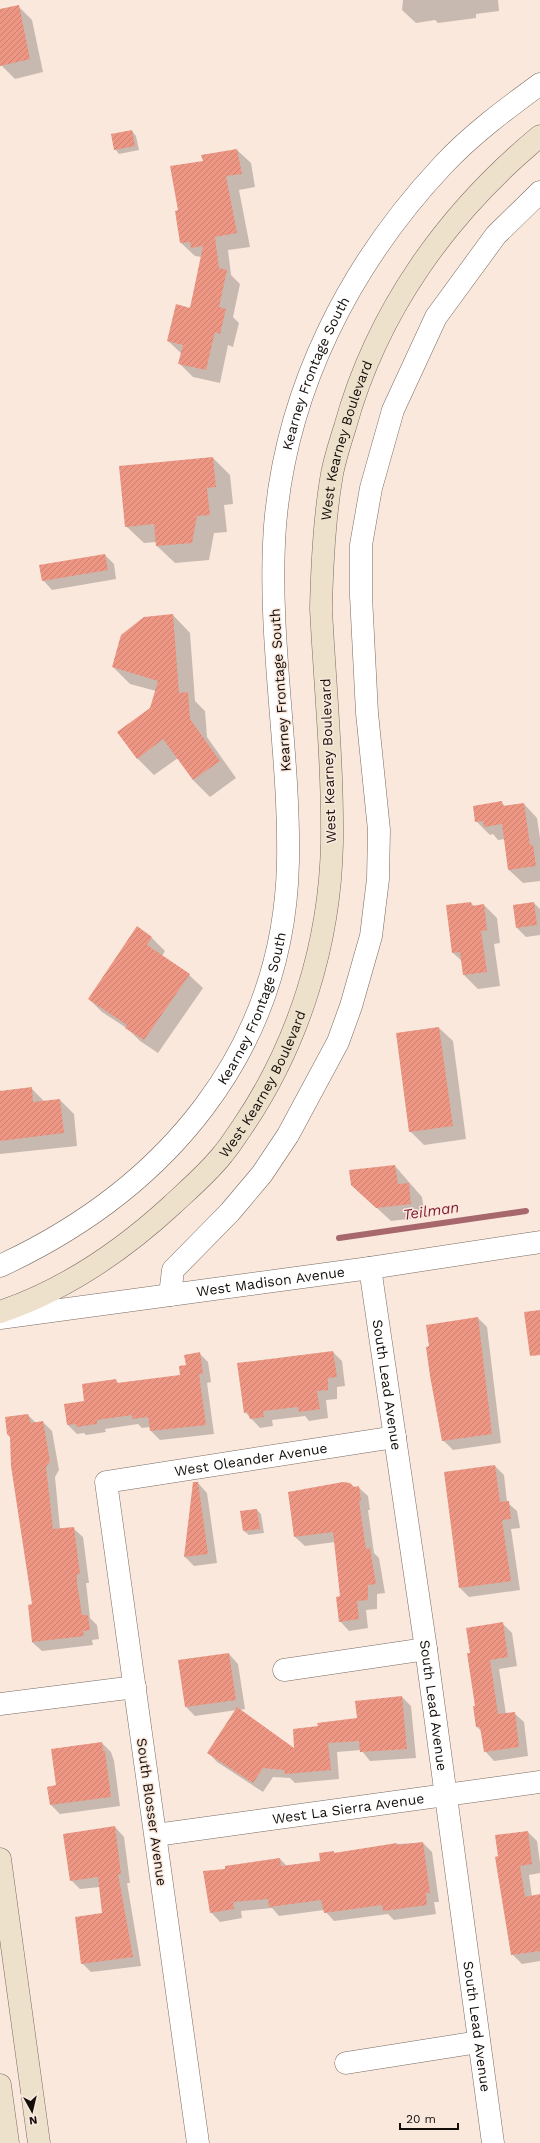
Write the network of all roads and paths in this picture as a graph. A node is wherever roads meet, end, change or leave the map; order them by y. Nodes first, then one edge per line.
1 (540, 84) edge
2 (540, 136) edge
3 (540, 192) edge
4 (540, 1242) edge
5 (0, 1266) edge
6 (370, 1268) junction
7 (170, 1295) junction
8 (0, 1312) edge
9 (0, 1318) edge
10 (395, 1437) junction
11 (106, 1482) joint
12 (426, 1649) junction
13 (284, 1670) dead end
14 (134, 1686) junction
15 (0, 1704) edge
16 (540, 1782) edge
17 (445, 1794) junction
18 (156, 1835) junction
19 (0, 1859) edge
20 (479, 2042) junction
21 (346, 2063) dead end
22 (0, 2085) edge
23 (8, 2143) edge
24 (39, 2143) edge
25 (198, 2143) edge
26 (493, 2143) edge

1 - 5 street, Kearney Frontage South
2 - 8 street, West Kearney Boulevard
3 - 7 street
4 - 6 street, West Madison Avenue
6 - 7 street, West Madison Avenue
6 - 10 street, South Lead Avenue
7 - 9 street, West Madison Avenue
10 - 11 street, West Oleander Avenue
10 - 12 street, South Lead Avenue
11 - 14 street, South Blosser Avenue
12 - 13 street
12 - 17 street, South Lead Avenue
14 - 15 street
14 - 18 street, South Blosser Avenue
16 - 17 street, West La Sierra Avenue
17 - 18 street, West La Sierra Avenue
17 - 20 street, South Lead Avenue
18 - 25 street, South Blosser Avenue
19 - 24 street
20 - 21 street
20 - 26 street, South Lead Avenue
22 - 23 street

